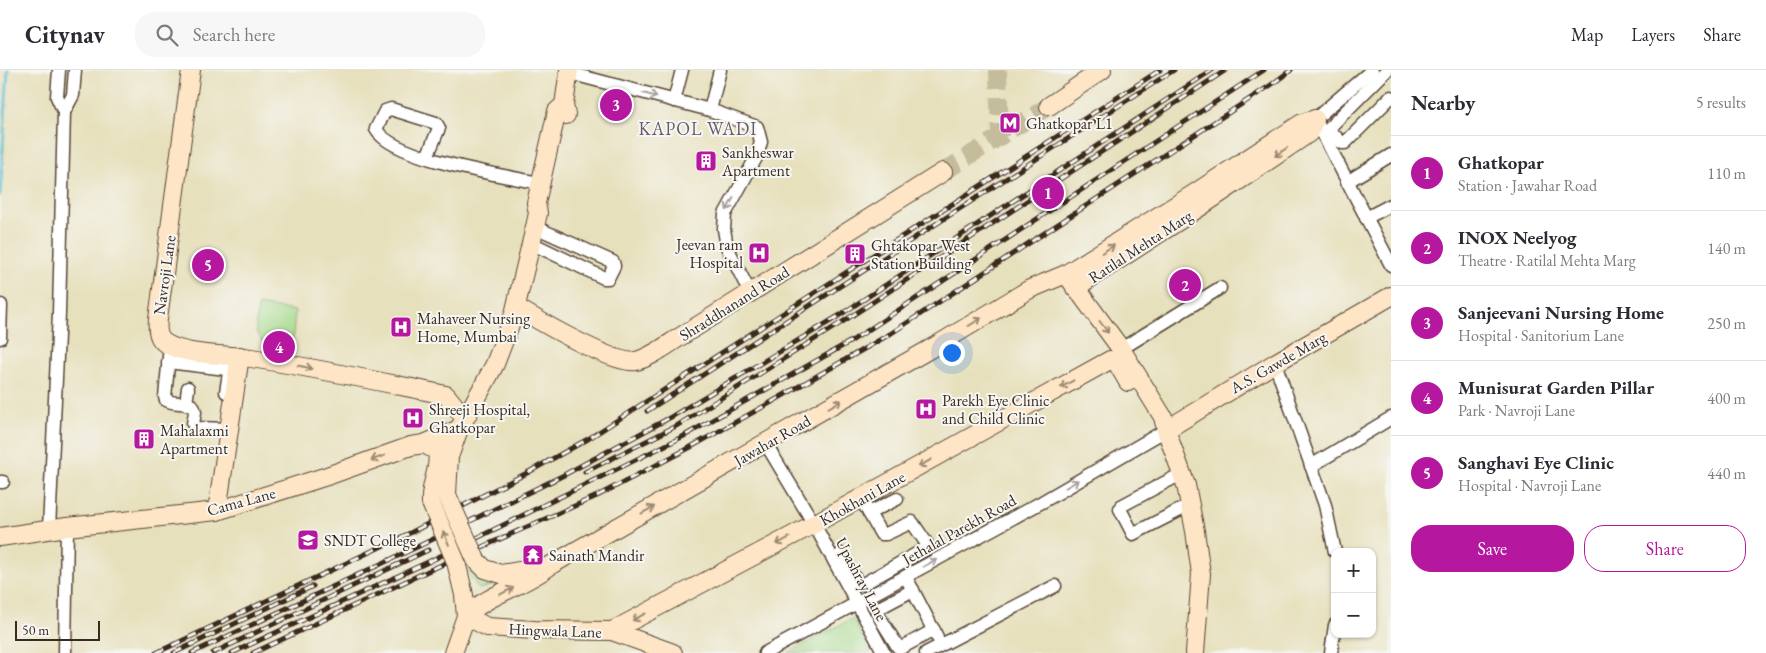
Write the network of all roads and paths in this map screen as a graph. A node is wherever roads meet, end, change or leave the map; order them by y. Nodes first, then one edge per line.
1 (59, 70) edge
2 (74, 70) edge
3 (191, 70) edge
4 (682, 70) edge
5 (720, 70) edge
6 (1102, 70) edge
7 (1372, 70) edge
8 (1387, 70) edge
9 (569, 72) edge
10 (1391, 97) edge
11 (674, 101) junction
12 (564, 105) junction
13 (1050, 106) tunnel mouth
14 (1329, 108) junction
15 (710, 110) junction
16 (64, 112) junction
17 (1339, 118) junction
18 (1315, 119) junction
19 (1329, 136) junction
20 (1391, 155) edge
21 (427, 158) junction
22 (944, 172) tunnel mouth
23 (1347, 182) junction
24 (540, 183) junction
25 (1391, 205) edge
26 (1366, 218) junction
27 (535, 227) junction
28 (1391, 264) edge
29 (1070, 281) junction
30 (1220, 288) dead end
31 (750, 293) junction
32 (1391, 296) edge
33 (0, 305) edge
34 (516, 307) junction
35 (0, 338) edge
36 (169, 354) junction
37 (1115, 355) junction
38 (240, 356) junction
39 (1275, 363) junction
40 (188, 388) dead end
41 (480, 392) junction
42 (446, 395) junction
43 (186, 404) junction
44 (1391, 418) edge
45 (462, 423) junction
46 (226, 429) junction
47 (1166, 430) junction
48 (424, 444) junction
49 (766, 444) junction
50 (1310, 466) junction
51 (1181, 474) junction
52 (897, 499) dead end
53 (1190, 505) junction
54 (865, 506) junction
55 (217, 511) junction
56 (814, 524) junction
57 (58, 528) junction
58 (0, 537) edge
59 (1334, 548) edge
60 (842, 563) junction
61 (551, 565) junction
62 (883, 573) junction
63 (906, 577) junction
64 (890, 586) junction
65 (1055, 586) dead end
66 (913, 590) junction
67 (857, 604) junction
68 (466, 616) junction
69 (886, 629) junction
70 (934, 630) junction
71 (612, 631) junction
72 (874, 635) junction
73 (1333, 638) edge
74 (942, 645) junction
75 (65, 653) edge
76 (453, 653) edge
77 (672, 653) edge
78 (765, 653) edge
79 (884, 653) edge
80 (926, 653) edge
81 (1195, 653) edge
82 (1331, 653) edge

1 - 16 street
2 - 16 street
3 - 36 street, Navroji Lane
4 - 11 street
5 - 15 street
6 - 13 street
7 - 14 street
8 - 17 street
9 -> 11 street
9 - 12 street
10 - 19 street
11 - 15 street
12 - 24 street
12 - 27 street
14 - 17 street
14 - 18 street
15 -> 31 street
16 - 57 street
17 - 19 street
18 - 19 street
18 - 29 street, Jawahar Road
19 - 23 street
20 - 23 street
21 - 21 street
21 - 24 street
22 - 31 street, Shraddhanand Road
23 - 26 street
24 - 27 street
25 - 26 street
26 - 28 street
27 - 27 street
27 - 34 street
29 -> 37 street, Ratilal Mehta Marg
49 -> 29 street, Jawahar Road
30 - 37 street
31 - 34 street, Shraddhanand Road
32 - 39 street, A.S. Gawde Marg
33 - 35 street
34 - 41 street
36 - 38 street
36 - 43 street
36 - 46 street
37 - 47 street, Ratilal Mehta Marg
37 -> 54 street, Khokhani Lane
38 -> 42 street
38 - 46 street
39 - 47 street, A.S. Gawde Marg
39 - 50 street
40 - 43 street
41 - 42 street
41 - 45 street
42 - 45 street
43 - 46 street
44 - 50 street
45 - 48 street, Cama Lane
45 - 61 street, bridge
46 - 55 street
47 - 51 street, Ratilal Mehta Marg
63 -> 47 street, Jethalal Parekh Road
48 -> 55 street, Cama Lane
68 -> 48 street, bridge
49 - 56 street, Upashray Lane
61 -> 49 street, Jawahar Road
50 - 59 street
51 - 53 street, Ratilal Mehta Marg
51 - 53 street
52 - 54 street
53 - 81 street, Ratilal Mehta Marg
54 - 56 street, Khokhani Lane
54 - 62 street
55 - 57 street, Cama Lane
56 - 60 street, Upashray Lane
56 -> 71 street, Khokhani Lane
57 - 58 street, Cama Lane
57 - 75 street
60 - 62 street
60 - 67 street, Upashray Lane
68 -> 61 street, Jawahar Road
62 - 64 street
63 - 64 street, Jethalal Parekh Road
63 - 66 street
64 - 67 street, Jethalal Parekh Road
65 - 74 street
66 - 69 street
66 - 70 street
67 - 72 street, Upashray Lane
67 - 78 street, Jethalal Parekh Road
68 - 71 street, Hingwala Lane
68 - 76 street
69 - 70 street
69 - 72 street
70 - 74 street
71 - 77 street, Hingwala Lane
72 - 79 street, Upashray Lane
73 - 82 street
74 - 80 street

